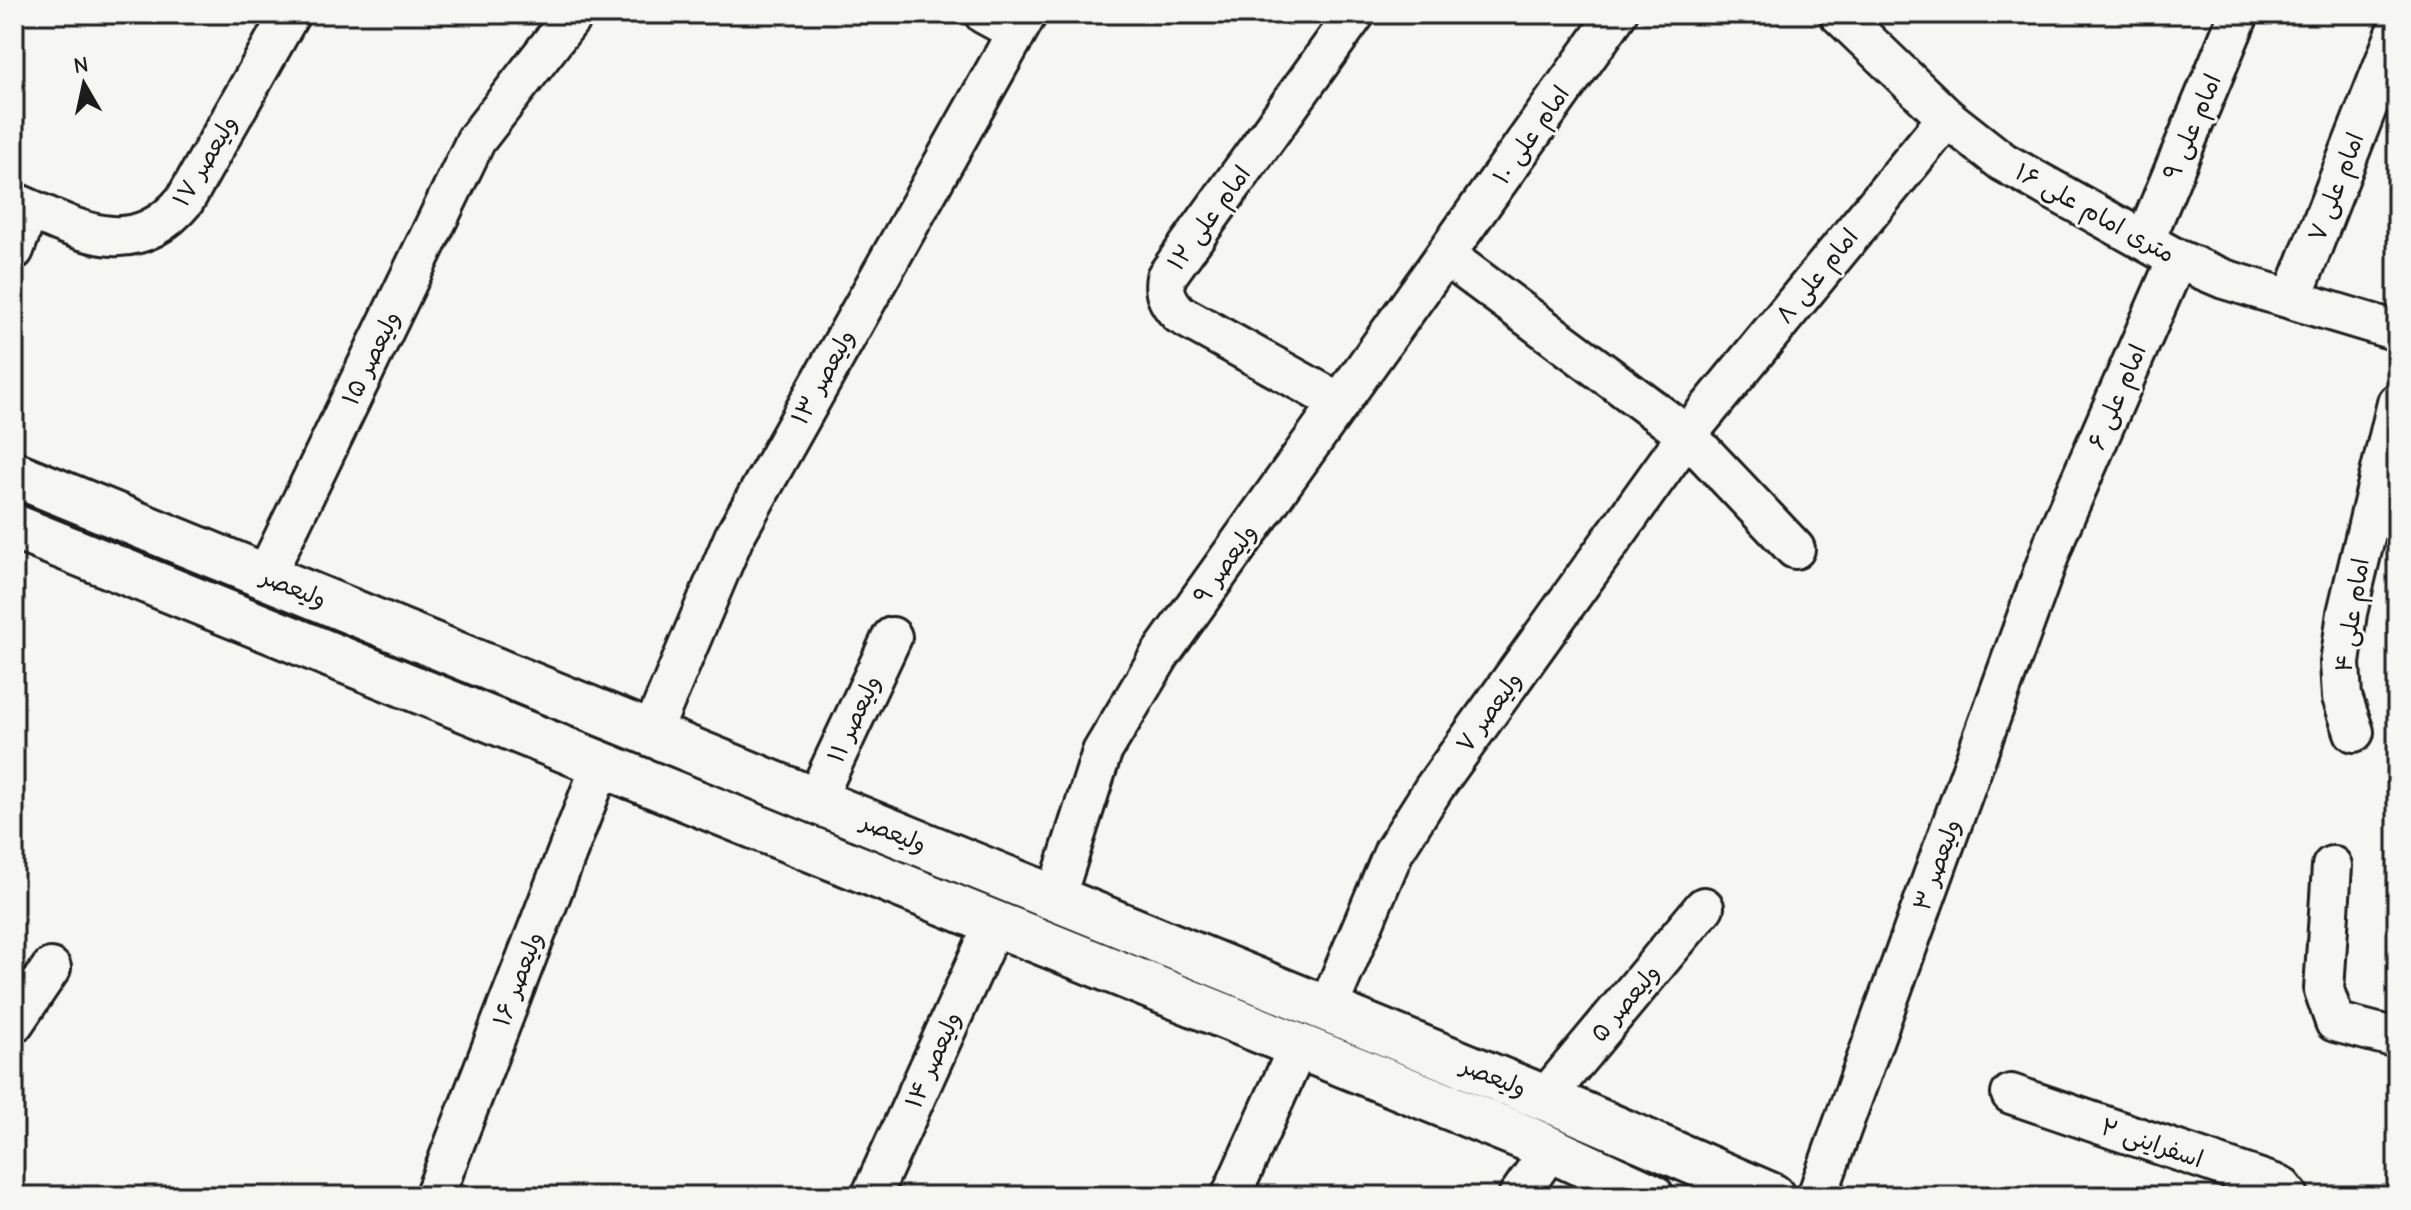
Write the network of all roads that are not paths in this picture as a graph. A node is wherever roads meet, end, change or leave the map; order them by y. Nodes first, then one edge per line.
1 (290, 14) edge
2 (574, 14) edge
3 (984, 14) edge
4 (1355, 14) edge
5 (1617, 14) edge
6 (1839, 14) edge
7 (2239, 14) edge
8 (1022, 23) edge
9 (2397, 31) edge
10 (1947, 118) junction
11 (21, 206) edge
12 (14, 250) edge
13 (2161, 250) junction
14 (1445, 255) junction
15 (2292, 299) junction
16 (2397, 331) edge
17 (1340, 403) junction
18 (2397, 403) edge
19 (1687, 435) junction
20 (14, 474) edge
21 (14, 527) edge
22 (2057, 534) joint
23 (1795, 549) dead end
24 (265, 577) junction
25 (892, 637) dead end
26 (2354, 732) dead end
27 (651, 734) junction
28 (601, 765) junction
29 (815, 801) junction
30 (2332, 866) dead end
31 (1055, 899) junction
32 (1704, 907) dead end
33 (994, 924) junction
34 (51, 968) dead end
35 (1327, 1010) junction
36 (15, 1018) edge
37 (2397, 1038) edge
38 (1298, 1047) junction
39 (2011, 1094) dead end
40 (1545, 1098) junction
41 (1538, 1144) junction
42 (1629, 1191) edge
43 (435, 1194) dead end
44 (871, 1196) edge
45 (1231, 1196) edge
46 (1518, 1196) edge
47 (1772, 1196) edge
48 (1817, 1196) edge
49 (2289, 1196) edge

1 - 11 street, ولیعصر ۱۷
2 - 24 street, ولیعصر ۱۵
3 - 8 street
4 - 17 street, امام علی ۱۲
5 - 14 street, امام علی ۱۰
6 - 10 street, ۱۶ متری امام علی
7 - 13 street, امام علی ۹
8 - 27 street, ولیعصر ۱۳
9 - 15 street, امام علی ۷
10 - 13 street, ۱۶ متری امام علی
10 - 19 street, امام علی ۸
11 - 12 street, ولیعصر ۱۷
13 - 15 street, ۱۶ متری امام علی
13 - 22 street, امام علی ۶
14 - 17 street, ولیعصر ۹
14 - 19 street
15 - 16 street, ۱۶ متری امام علی
17 - 31 street, ولیعصر ۹
18 - 26 street, امام علی ۴
19 - 23 street
19 - 35 street, ولیعصر ۷
20 - 24 main road, ولیعصر
21 - 28 main road, ولیعصر
22 - 48 street, ولیعصر ۳
24 - 27 main road, ولیعصر
25 - 29 street, ولیعصر ۱۱
27 - 29 main road, ولیعصر
28 - 33 main road, ولیعصر
28 - 43 street, ولیعصر ۱۶
29 - 31 main road, ولیعصر
30 - 37 street
31 - 35 main road, ولیعصر
32 - 40 street, ولیعصر ۵
33 - 38 main road, ولیعصر
33 - 44 street, ولیعصر ۱۴
34 - 36 street
35 - 40 main road, ولیعصر
38 - 41 main road, ولیعصر
38 - 45 street
39 - 49 street, اسفراینی ۲
40 - 41 main road
40 - 47 main road, ولیعصر
41 - 42 main road, ولیعصر
41 - 46 street

